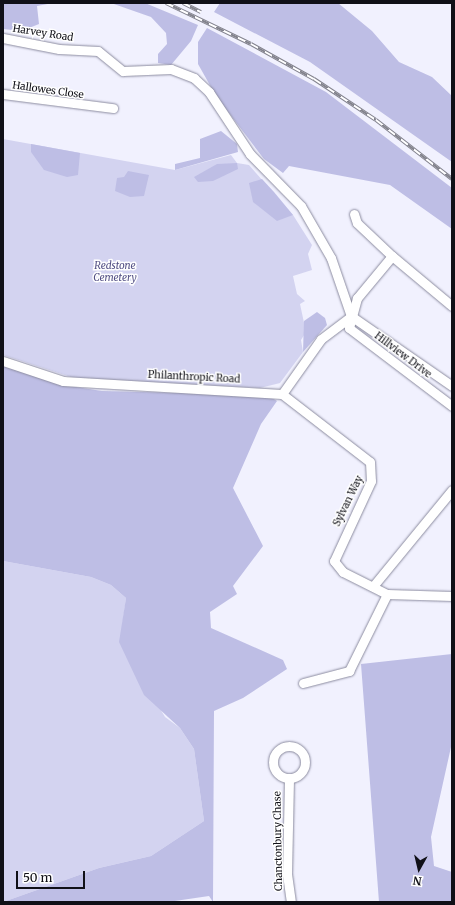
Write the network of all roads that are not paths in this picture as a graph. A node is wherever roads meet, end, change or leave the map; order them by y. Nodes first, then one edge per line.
1 (3, 38) edge
2 (3, 94) edge
3 (114, 108) dead end
4 (354, 214) dead end
5 (392, 256) junction
6 (452, 306) edge
7 (351, 316) junction
8 (3, 361) edge
9 (452, 386) edge
10 (282, 394) junction
11 (452, 406) edge
12 (452, 490) edge
13 (374, 585) junction
14 (387, 594) junction
15 (452, 596) edge
16 (302, 683) dead end
17 (288, 779) dead end
18 (291, 902) edge

1 - 7 street, Harvey Road
2 - 3 street, Hallowes Close
4 - 5 street
5 - 6 street
5 - 7 street
7 - 9 street
7 - 10 street
7 - 11 street, Hillview Drive
8 - 10 street, Philanthropic Road
10 - 13 street, Sylvan Way
12 - 13 street
13 - 14 street, Sylvan Way
14 - 15 street
14 - 16 street
17 - 18 street, Chanctonbury Chase

